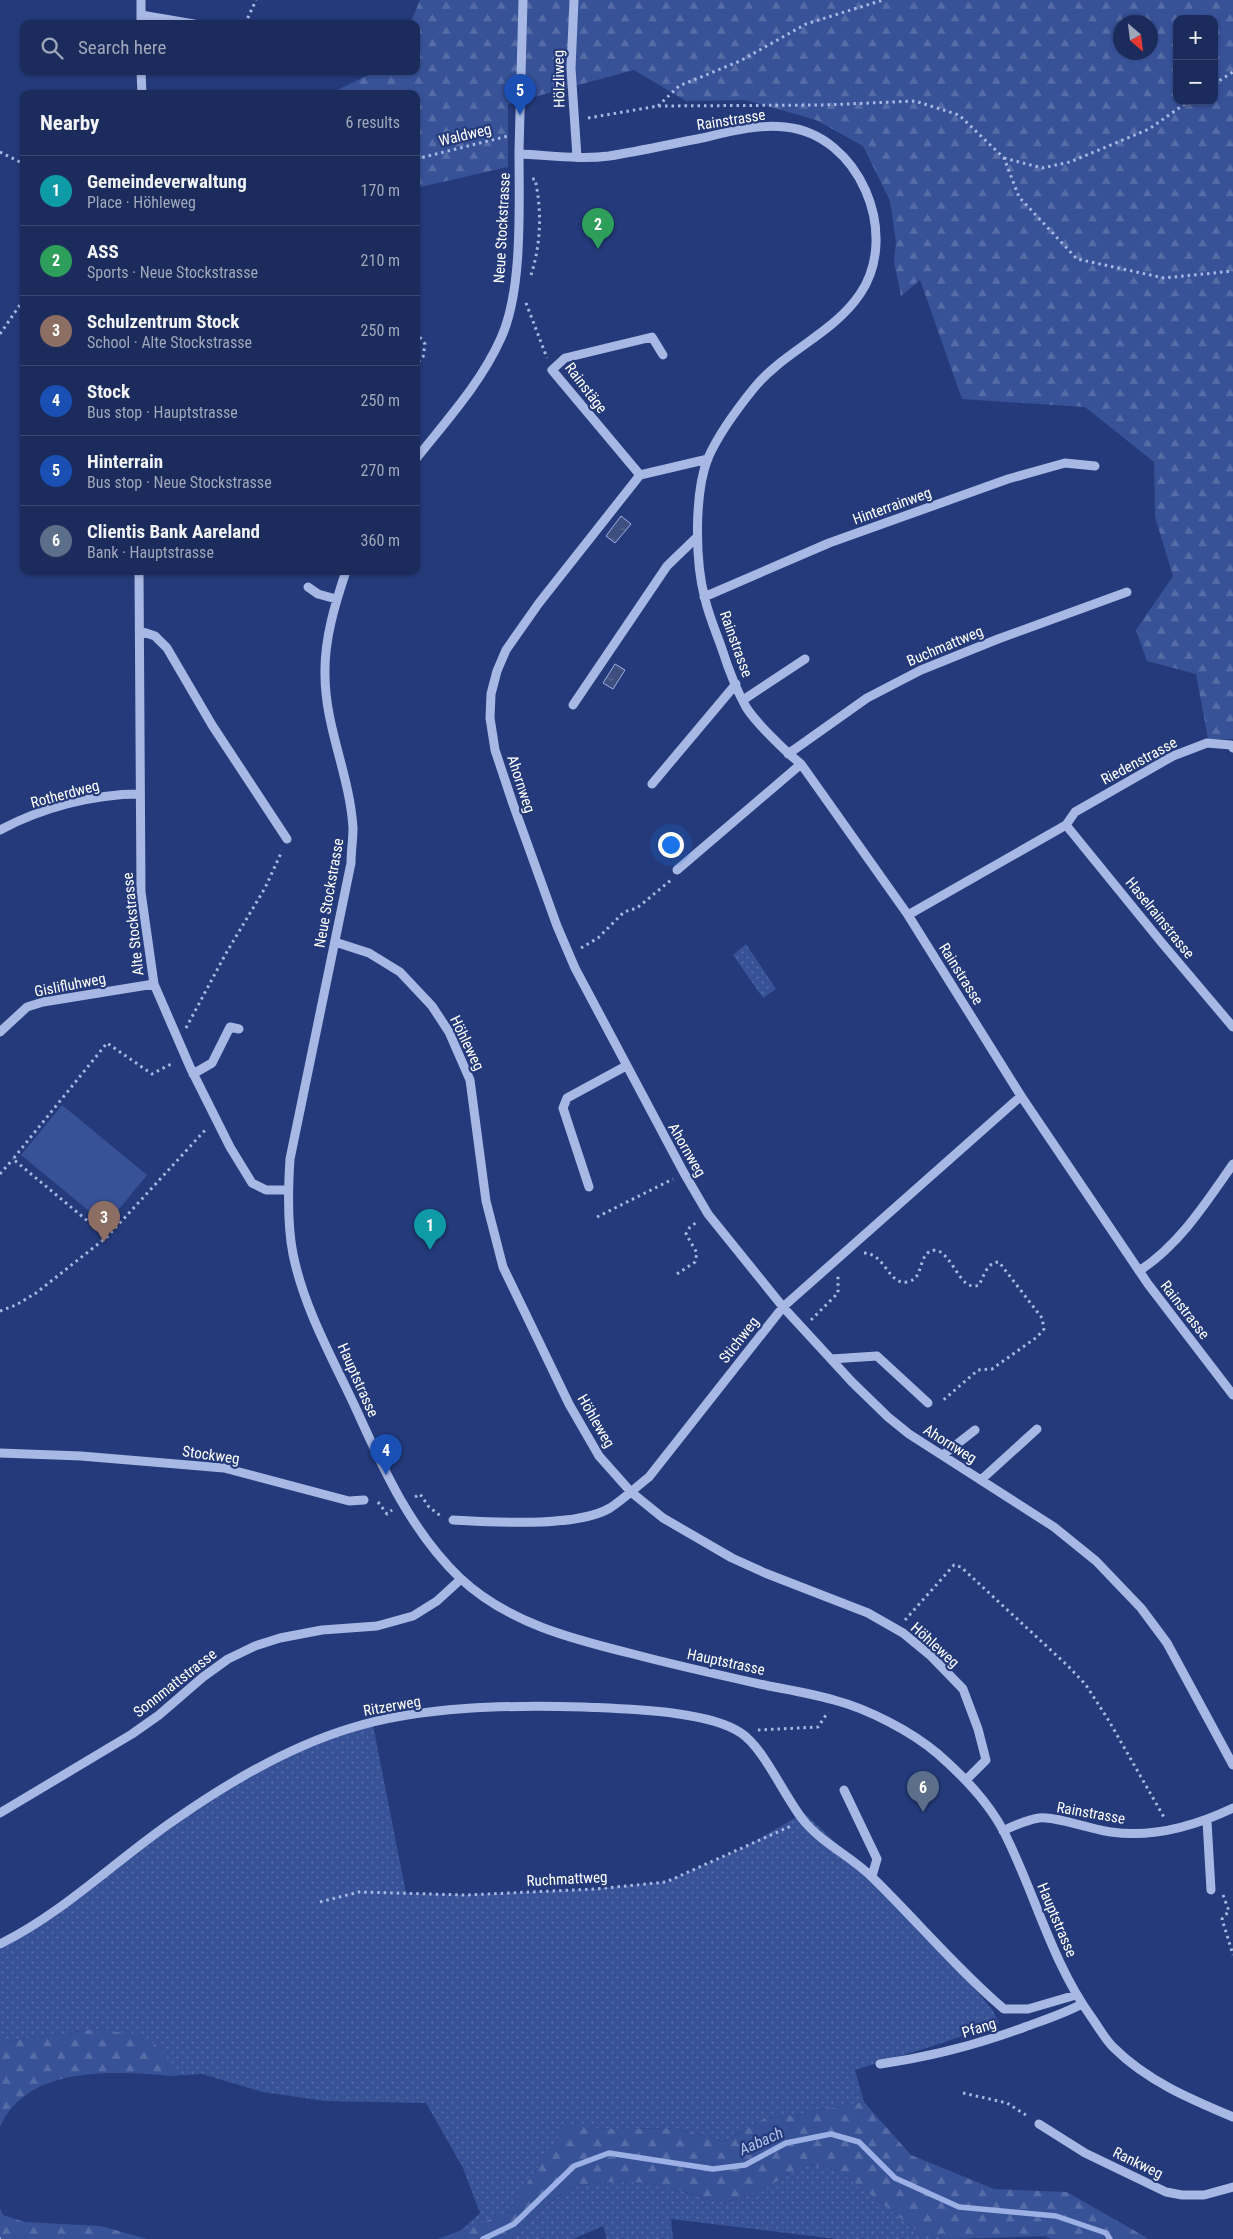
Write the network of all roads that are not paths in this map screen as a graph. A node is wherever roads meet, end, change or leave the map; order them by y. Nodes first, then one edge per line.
1 (141, 0) edge
2 (523, 0) edge
3 (574, 0) edge
4 (141, 20) edge
5 (141, 75) edge
6 (142, 90) edge
7 (519, 154) junction
8 (576, 157) junction
9 (663, 355) dead end
10 (420, 454) edge
11 (708, 459) junction
12 (1095, 466) dead end
13 (640, 475) junction
14 (698, 537) junction
15 (139, 575) edge
16 (345, 575) edge
17 (308, 587) dead end
18 (1127, 592) dead end
19 (704, 597) junction
20 (336, 600) junction
21 (140, 631) junction
22 (805, 659) dead end
23 (736, 684) junction
24 (743, 700) junction
25 (573, 705) dead end
26 (1233, 748) edge
27 (788, 754) junction
28 (801, 764) junction
29 (652, 784) dead end
30 (140, 794) junction
31 (1066, 825) junction
32 (0, 830) edge
33 (287, 839) road end
34 (677, 870) road end
35 (908, 915) junction
36 (335, 942) junction
37 (154, 984) junction
38 (1233, 1027) edge
39 (239, 1029) dead end
40 (0, 1032) edge
41 (626, 1066) junction
42 (193, 1074) junction
43 (1021, 1096) junction
44 (1233, 1164) edge
45 (589, 1187) dead end
46 (288, 1190) junction
47 (1139, 1271) junction
48 (783, 1307) junction
49 (831, 1359) junction
50 (1233, 1395) edge
51 (931, 1405) road end
52 (975, 1430) dead end
53 (1037, 1430) dead end
54 (0, 1453) edge
55 (943, 1455) junction
56 (982, 1480) junction
57 (631, 1492) junction
58 (364, 1500) road end
59 (453, 1520) road end
60 (461, 1579) junction
61 (1233, 1766) edge
62 (966, 1780) junction
63 (844, 1790) dead end
64 (1233, 1808) edge
65 (0, 1813) edge
66 (1207, 1820) junction
67 (1003, 1831) junction
68 (872, 1876) junction
69 (1211, 1890) dead end
70 (0, 1944) edge
71 (1076, 1995) junction
72 (1082, 2004) junction
73 (880, 2064) dead end
74 (1233, 2117) edge
75 (1039, 2124) road end
76 (1233, 2187) edge

1 - 4 street
2 - 7 street, Neue Stockstrasse
3 - 8 street, Hölzliweg
5 - 6 street
7 - 8 street, Rainstrasse
7 - 10 street, Neue Stockstrasse
8 - 11 street, Rainstrasse
9 - 13 street, Rainstäge
11 - 13 street
11 - 14 street, Rainstrasse
12 - 19 street, Hinterrainweg
13 - 41 street, Ahornweg
14 - 19 street, Rainstrasse
14 - 25 street
15 - 21 street, Alte Stockstrasse
16 - 20 street, Neue Stockstrasse
17 - 20 street
18 - 27 street, Buchmattweg
19 - 23 street, Rainstrasse
20 - 36 street, Neue Stockstrasse
21 - 30 street, Alte Stockstrasse
21 - 33 street
22 - 24 street
23 - 24 street, Rainstrasse
23 - 29 street
24 - 27 street, Rainstrasse
26 - 31 street, Riedenstrasse
27 - 28 street, Rainstrasse
28 - 34 street
28 - 35 street, Rainstrasse
30 - 32 street, Rotherdweg
30 - 37 street, Alte Stockstrasse
31 - 35 street, Riedenstrasse
31 - 38 street, Haselrainstrasse
35 - 43 street, Rainstrasse
36 - 46 street, Neue Stockstrasse
36 - 57 street, Höhleweg
37 - 40 street, Gislifluhweg
37 - 42 street, Alte Stockstrasse
39 - 42 street
41 - 45 street
41 - 48 street, Ahornweg
42 - 46 street, Alte Stockstrasse
43 - 47 street, Rainstrasse
43 - 48 street, Stichweg
44 - 47 street
46 - 60 street, Hauptstrasse
47 - 50 street, Rainstrasse
48 - 49 street, Ahornweg
48 - 57 street, Stichweg
49 - 51 street
49 - 55 street, Ahornweg
52 - 55 street
53 - 56 street
54 - 58 street, Stockweg
55 - 56 street, Ahornweg
56 - 61 street, Ahornweg
57 - 59 street, Stichweg
57 - 62 street, Höhleweg
60 - 62 street, Hauptstrasse
60 - 65 street, Sonnmattstrasse
62 - 67 street, Hauptstrasse
63 - 68 street
64 - 66 street, Rainstrasse
66 - 67 street, Rainstrasse
66 - 69 street
67 - 71 street, Hauptstrasse
68 - 70 street, Ritzerweg
68 - 71 street, Ritzerweg
71 - 72 street, Hauptstrasse
72 - 73 street, Pfang
72 - 74 street, Hauptstrasse
75 - 76 street, Rankweg

